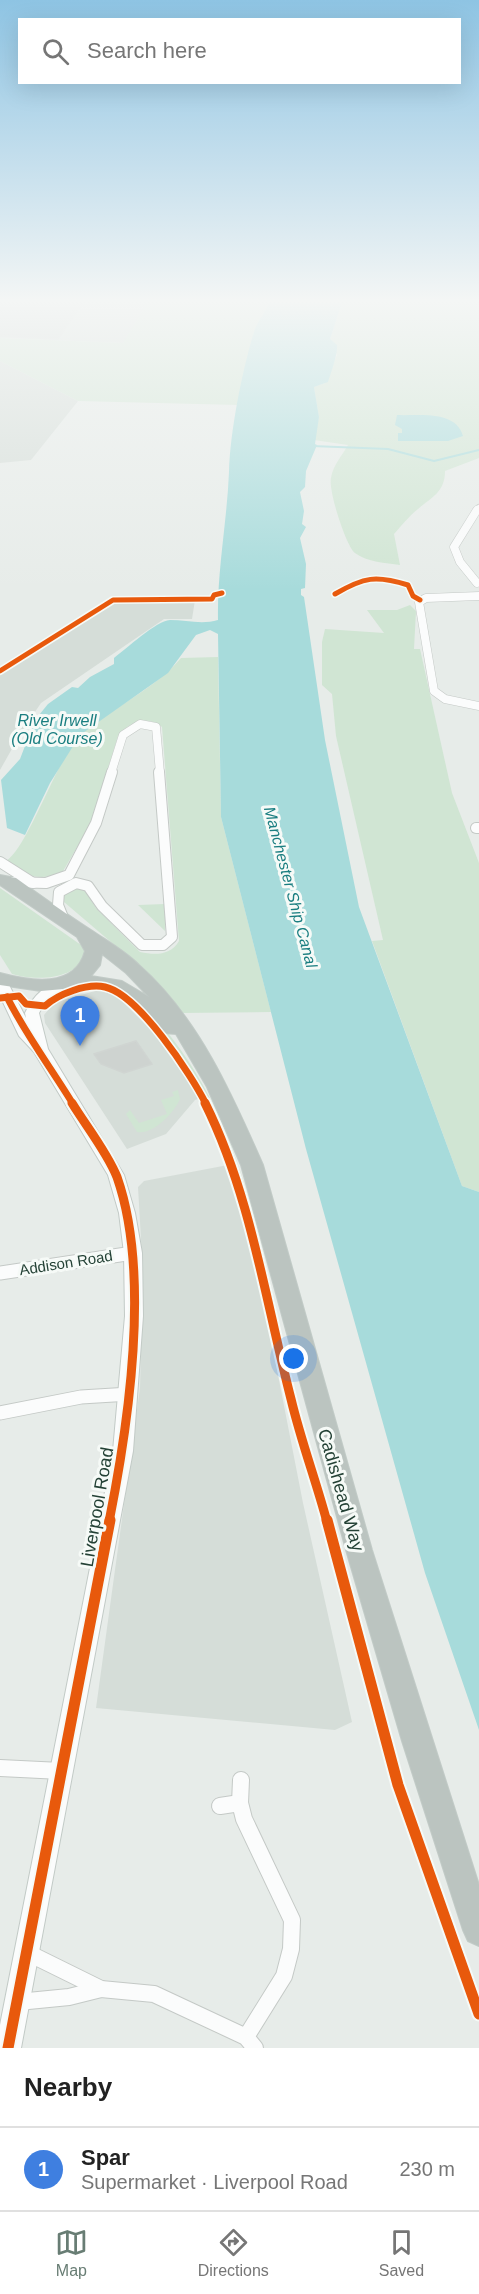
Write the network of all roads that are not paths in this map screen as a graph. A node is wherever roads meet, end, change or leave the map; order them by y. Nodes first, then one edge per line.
1 (479, 508) edge
2 (478, 583) edge
3 (479, 595) edge
4 (479, 706) edge
5 (0, 862) edge
6 (3, 879) edge
7 (73, 879) junction
8 (33, 883) junction
9 (64, 920) junction
10 (84, 934) junction
11 (0, 980) edge
12 (65, 983) junction
13 (40, 1049) junction
14 (196, 1054) junction
15 (133, 1253) junction
16 (0, 1274) edge
17 (130, 1394) junction
18 (0, 1413) edge
19 (0, 1768) edge
20 (61, 1771) junction
21 (241, 1780) dead end
22 (240, 1803) junction
23 (220, 1806) dead end
24 (479, 1930) edge
25 (28, 1953) junction
26 (101, 1989) junction
27 (18, 2002) junction
28 (250, 2043) edge
29 (8, 2048) edge

1 - 2 street
2 - 3 street
3 - 4 street
5 - 8 street
6 - 8 street
6 - 9 highway, Cadishead Way
7 - 7 street
7 - 8 street
7 - 9 street
9 - 10 highway, Cadishead Way
10 - 12 highway
10 - 14 highway, Cadishead Way
11 - 12 highway, Cadishead Way
11 - 13 main road, Liverpool Road
12 - 13 main road, Liverpool Road
12 - 14 highway, Cadishead Way
13 - 15 main road, Liverpool Road
14 - 24 highway, Cadishead Way
15 - 16 street, Addison Road
15 - 17 main road, Liverpool Road
17 - 18 street
17 - 20 main road, Liverpool Road
19 - 20 street
20 - 25 main road, Liverpool Road
21 - 22 street
22 - 23 street
22 - 28 street
25 - 26 street
25 - 27 main road, Liverpool Road
26 - 27 street
26 - 28 street
27 - 29 main road, Liverpool Road

